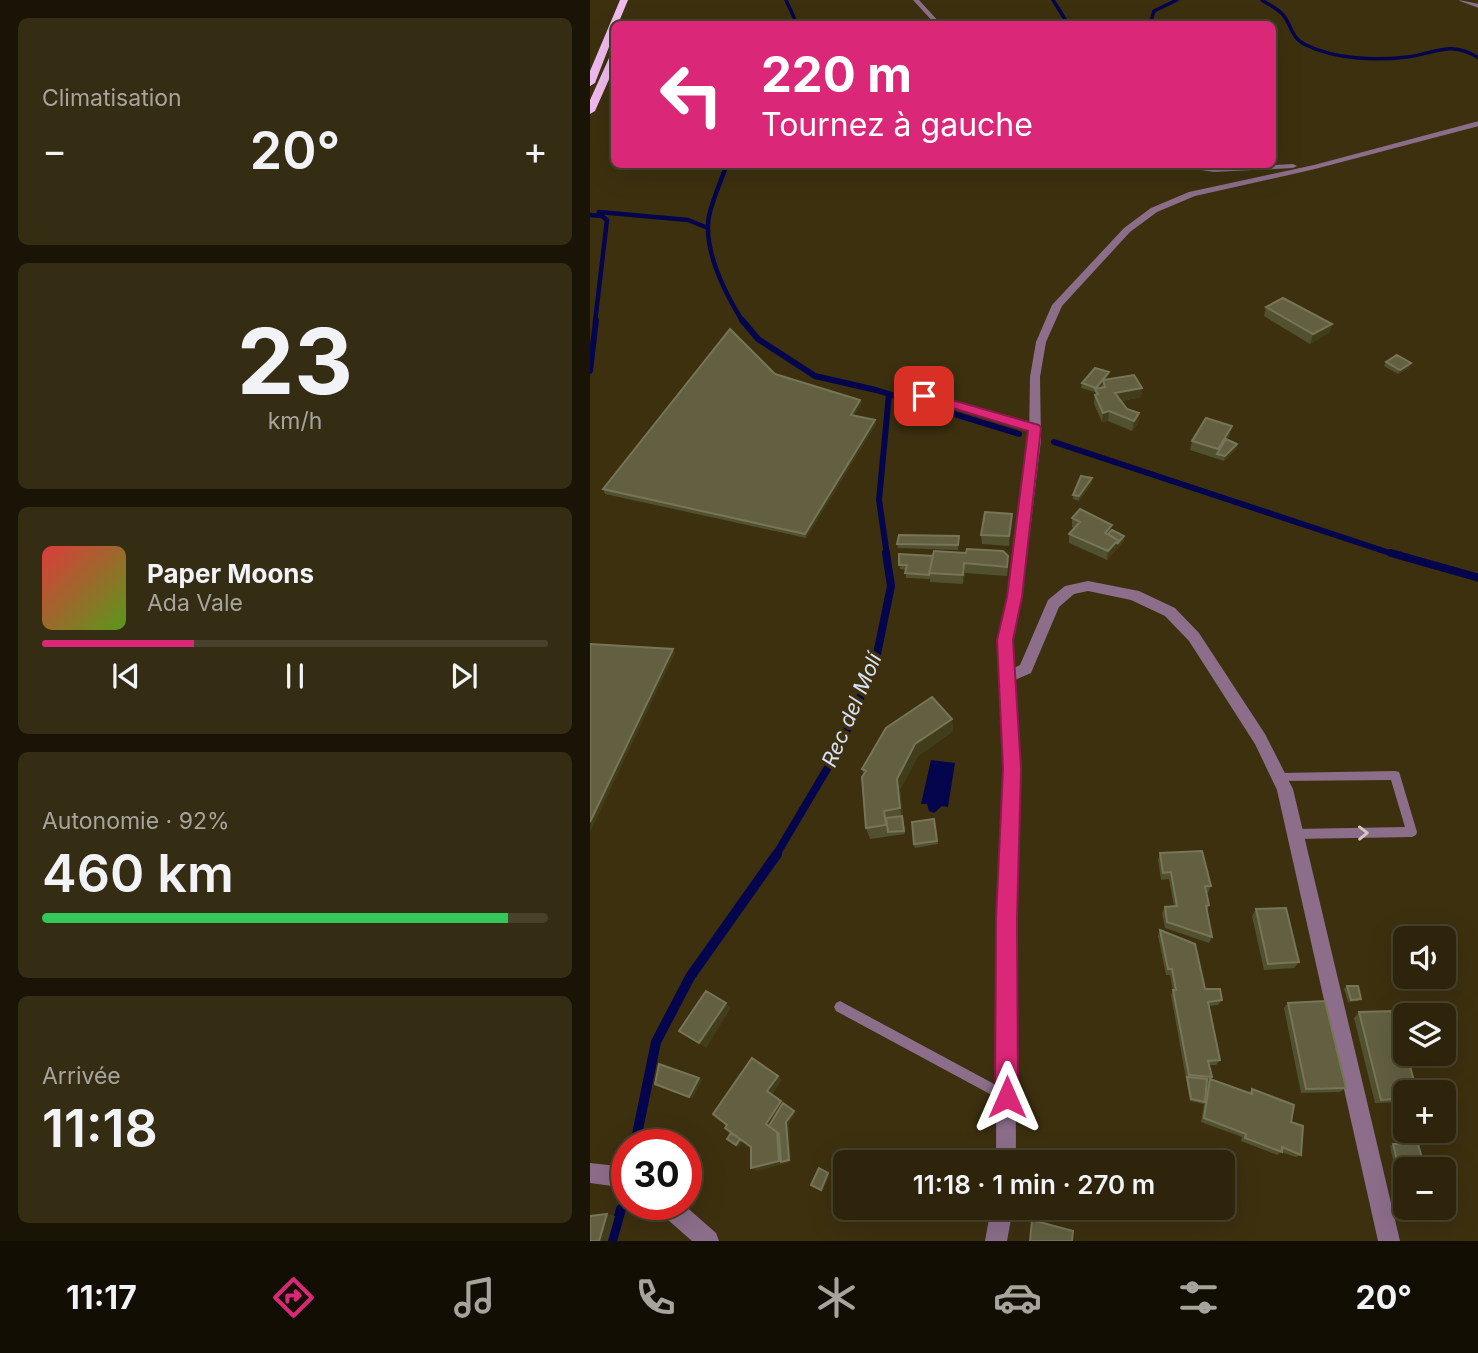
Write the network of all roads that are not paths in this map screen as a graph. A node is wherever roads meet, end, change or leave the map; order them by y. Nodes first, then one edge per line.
1 (624, 0) edge
2 (916, 0) edge
3 (1463, 0) edge
4 (1478, 6) edge
5 (615, 21) edge
6 (935, 21) edge
7 (611, 32) edge
8 (611, 65) edge
9 (590, 83) edge
10 (590, 111) edge
11 (1478, 123) edge
12 (1343, 160) junction
13 (1276, 167) edge
14 (1198, 168) edge
15 (1252, 168) edge
16 (924, 396) dead end
17 (1035, 428) junction
18 (1006, 677) junction
19 (1279, 777) junction
20 (1295, 834) junction
21 (840, 1007) dead end
22 (1007, 1097) junction
23 (1006, 1150) edge
24 (590, 1173) edge
25 (611, 1176) edge
26 (685, 1220) edge
27 (1000, 1220) edge
28 (708, 1241) edge
29 (996, 1241) edge
30 (1389, 1241) edge

1 - 5 highway
2 - 6 street
3 - 4 street
7 - 9 highway
8 - 10 highway
11 - 12 street
12 - 13 street
12 - 17 street
14 - 15 street
16 - 17 lane
17 - 18 street
18 - 19 street
18 - 22 street
19 - 20 street
20 -> 19 lane
20 - 30 street
21 - 22 lane
22 - 23 street
24 - 25 street
26 - 28 street
27 - 29 street

